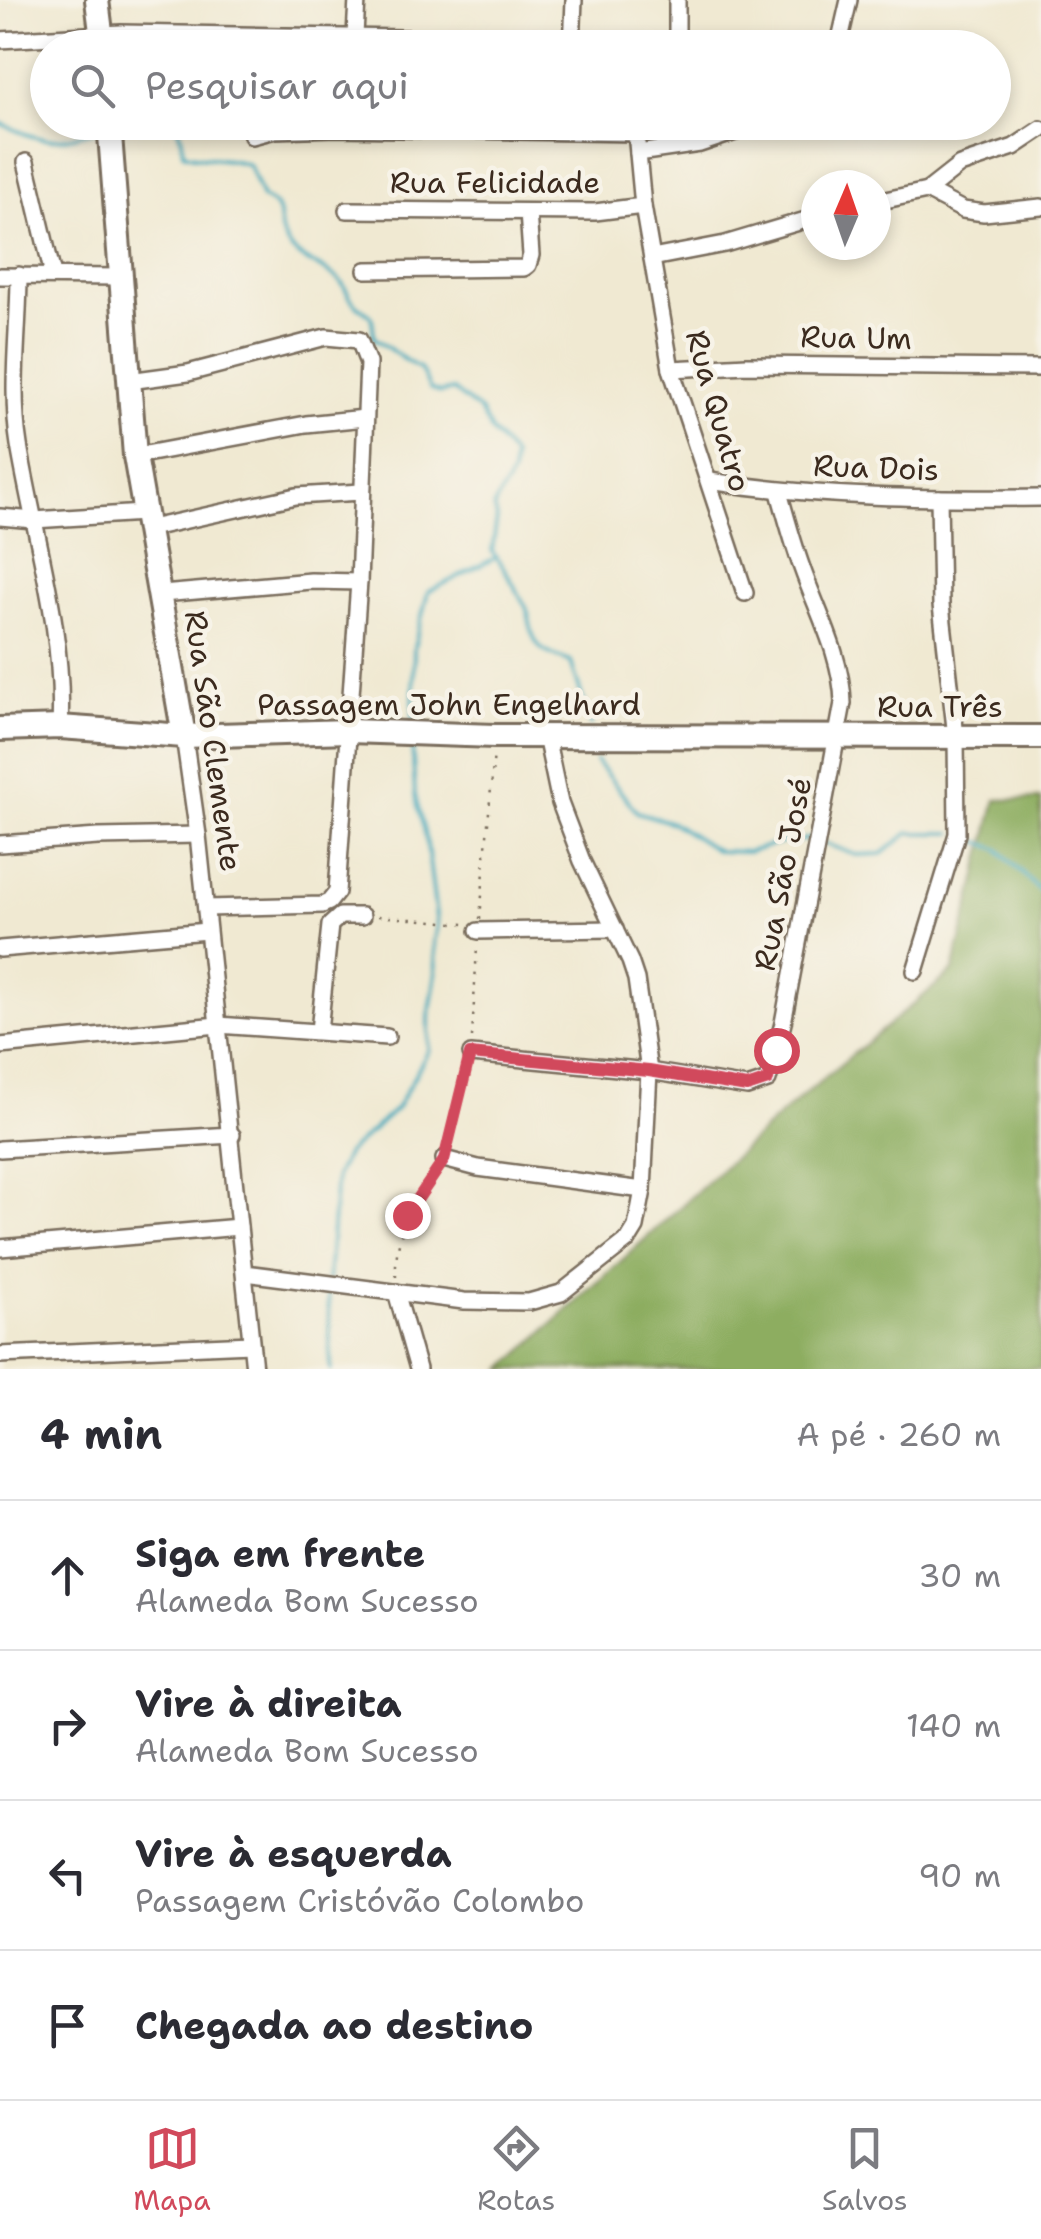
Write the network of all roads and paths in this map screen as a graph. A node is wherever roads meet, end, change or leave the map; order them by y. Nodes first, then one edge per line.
1 (97, 0) edge
2 (357, 0) edge
3 (574, 0) edge
4 (677, 0) edge
5 (849, 0) edge
6 (101, 30) edge
7 (355, 30) edge
8 (573, 30) edge
9 (677, 30) edge
10 (842, 30) edge
11 (0, 40) edge
12 (30, 40) edge
13 (1041, 129) edge
14 (111, 140) edge
15 (637, 140) edge
16 (712, 140) edge
17 (638, 153) junction
18 (26, 162) dead end
19 (927, 191) junction
20 (891, 199) edge
21 (643, 206) junction
22 (1041, 207) edge
23 (346, 210) dead end
24 (528, 212) junction
25 (801, 221) edge
26 (652, 258) junction
27 (366, 270) dead end
28 (19, 275) junction
29 (53, 275) junction
30 (0, 276) edge
31 (122, 278) junction
32 (1041, 368) edge
33 (671, 370) junction
34 (129, 381) junction
35 (365, 418) junction
36 (136, 456) junction
37 (710, 481) junction
38 (361, 492) junction
39 (779, 492) junction
40 (938, 498) junction
41 (1041, 498) edge
42 (0, 517) edge
43 (34, 520) junction
44 (145, 521) junction
45 (359, 582) junction
46 (744, 593) dead end
47 (162, 594) junction
48 (60, 728) junction
49 (0, 729) edge
50 (348, 731) junction
51 (184, 736) junction
52 (495, 736) junction
53 (546, 736) junction
54 (839, 736) junction
55 (956, 737) junction
56 (1041, 737) edge
57 (198, 836) junction
58 (0, 844) edge
59 (206, 908) junction
60 (362, 916) joint
61 (479, 929) junction
62 (615, 929) junction
63 (207, 931) junction
64 (0, 948) edge
65 (914, 971) dead end
66 (218, 1025) junction
67 (318, 1031) junction
68 (387, 1037) dead end
69 (0, 1046) edge
70 (470, 1054) junction
71 (649, 1071) junction
72 (232, 1135) junction
73 (0, 1149) edge
74 (444, 1160) junction
75 (642, 1190) junction
76 (239, 1227) junction
77 (0, 1248) edge
78 (244, 1273) junction
79 (396, 1292) junction
80 (252, 1344) junction
81 (0, 1355) edge
82 (254, 1369) edge
83 (418, 1369) edge

1 - 6 main road
2 - 7 street
3 - 8 street
4 - 9 street
5 - 10 street
11 - 12 street
13 - 19 street
14 - 31 main road, Rua São Clemente
15 - 17 street, Rua Quatro
16 - 17 street
17 - 21 street, Rua Quatro
18 - 29 street
19 - 20 street
19 - 22 street
21 - 24 street, Rua Felicidade
21 - 26 street, Rua Quatro
23 - 24 street, Rua Felicidade
24 - 27 street
25 - 26 street
26 - 33 street, Rua Quatro
28 - 29 street
28 - 30 street
28 - 43 street
29 - 31 street
31 - 34 main road, Rua São Clemente
32 - 33 street, Rua Um
33 - 37 street, Rua Quatro
34 - 35 street
34 - 36 main road, Rua São Clemente
35 - 36 street
35 - 38 street
36 - 44 main road, Rua São Clemente
37 - 39 street, Rua Dois
37 - 46 street, Rua Quatro
38 - 44 street
38 - 45 street
39 - 40 street, Rua Dois
39 - 54 street, Rua São José
40 - 41 street, Rua Dois
40 - 55 street
42 - 43 street
43 - 44 street
43 - 48 street
44 - 47 main road, Rua São Clemente
45 - 47 street
45 - 50 street
47 - 51 main road, Rua São Clemente
48 - 49 main road, Passagem John Engelhard
48 - 51 main road, Passagem John Engelhard
50 - 51 main road, Passagem John Engelhard
50 - 52 main road, Passagem John Engelhard
50 - 59 street
51 - 57 street, Rua São Clemente
52 - 53 main road, Passagem John Engelhard
52 - 61 path
53 - 54 main road, Passagem John Engelhard
53 - 62 street
54 - 55 main road, Rua Três
54 - 71 street, Rua São José
55 - 56 main road, Rua Três
55 - 65 street
57 - 58 street
57 - 59 street, Rua São Clemente
59 - 63 street, Rua São Clemente
60 - 61 path
60 - 67 street
61 - 62 street
61 - 70 path
62 - 71 street
63 - 64 street
63 - 66 street, Rua São Clemente
66 - 67 street
66 - 69 street
66 - 72 street, Rua São Clemente
67 - 68 street
70 - 71 street
70 - 74 path
71 - 75 street
72 - 73 street
72 - 76 street, Rua São Clemente
74 - 75 street
74 - 79 path
75 - 79 street
76 - 77 street
76 - 78 street, Rua São Clemente
78 - 79 street
78 - 80 street, Rua São Clemente
79 - 83 street
80 - 81 street
80 - 82 street, Rua São Clemente

